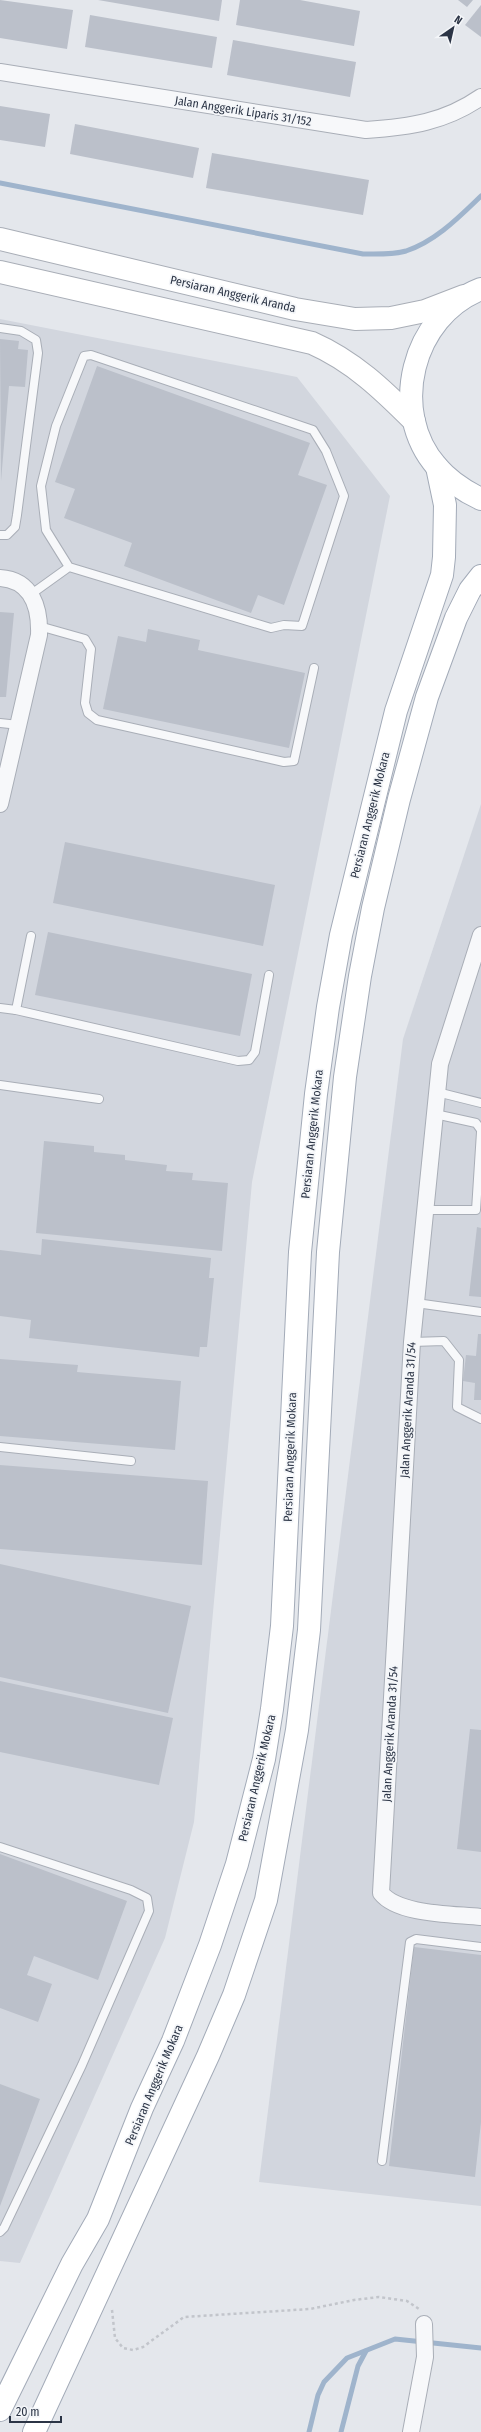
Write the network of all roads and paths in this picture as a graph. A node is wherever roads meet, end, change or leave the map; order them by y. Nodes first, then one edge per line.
1 (0, 72) edge
2 (481, 97) edge
3 (0, 239) edge
4 (0, 272) edge
5 (473, 292) edge
6 (0, 328) edge
7 (414, 421) junction
8 (437, 467) junction
9 (481, 499) edge
10 (0, 535) edge
11 (69, 567) junction
12 (481, 576) edge
13 (0, 578) edge
14 (30, 595) junction
15 (39, 626) junction
16 (314, 668) dead end
17 (0, 723) edge
18 (19, 725) junction
19 (0, 804) edge
20 (481, 935) edge
21 (31, 936) dead end
22 (269, 975) dead end
23 (0, 1008) edge
24 (16, 1010) junction
25 (0, 1085) edge
26 (437, 1092) junction
27 (99, 1099) dead end
28 (481, 1103) edge
29 (435, 1114) junction
30 (481, 1131) edge
31 (425, 1210) junction
32 (479, 1211) edge
33 (416, 1303) junction
34 (481, 1312) edge
35 (412, 1342) junction
36 (481, 1419) edge
37 (0, 1447) edge
38 (132, 1461) dead end
39 (0, 1847) edge
40 (481, 1918) edge
41 (481, 1947) edge
42 (382, 2161) dead end
43 (0, 2232) edge
44 (112, 2304) dead end
45 (424, 2324) joint
46 (0, 2410) edge
47 (34, 2432) edge
48 (411, 2432) edge

1 - 2 street, Jalan Anggerik Liparis 31/152
3 - 5 main road, Persiaran Anggerik Aranda
4 - 7 main road
5 - 7 main road
6 - 10 lane
7 - 8 main road
8 - 9 main road
8 - 46 main road, Persiaran Anggerik Mokara
11 - 11 lane
11 - 14 lane
12 - 47 main road, Persiaran Anggerik Mokara
13 - 14 street
14 - 15 street
15 - 16 lane
15 - 18 street
17 - 18 lane
18 - 19 street
20 - 26 street, Jalan Anggerik Aranda 31/54
21 - 24 lane
22 - 24 lane
23 - 24 lane
25 - 27 lane
26 - 28 lane
26 - 29 street, Jalan Anggerik Aranda 31/54
29 - 30 lane
29 - 31 street, Jalan Anggerik Aranda 31/54
30 - 32 lane
31 - 32 lane
31 - 33 street, Jalan Anggerik Aranda 31/54
33 - 34 lane
33 - 35 street, Jalan Anggerik Aranda 31/54
35 - 36 lane
35 - 40 street, Jalan Anggerik Aranda 31/54
37 - 38 lane
39 - 43 lane
41 - 42 lane
44 - 45 path
45 - 48 street

